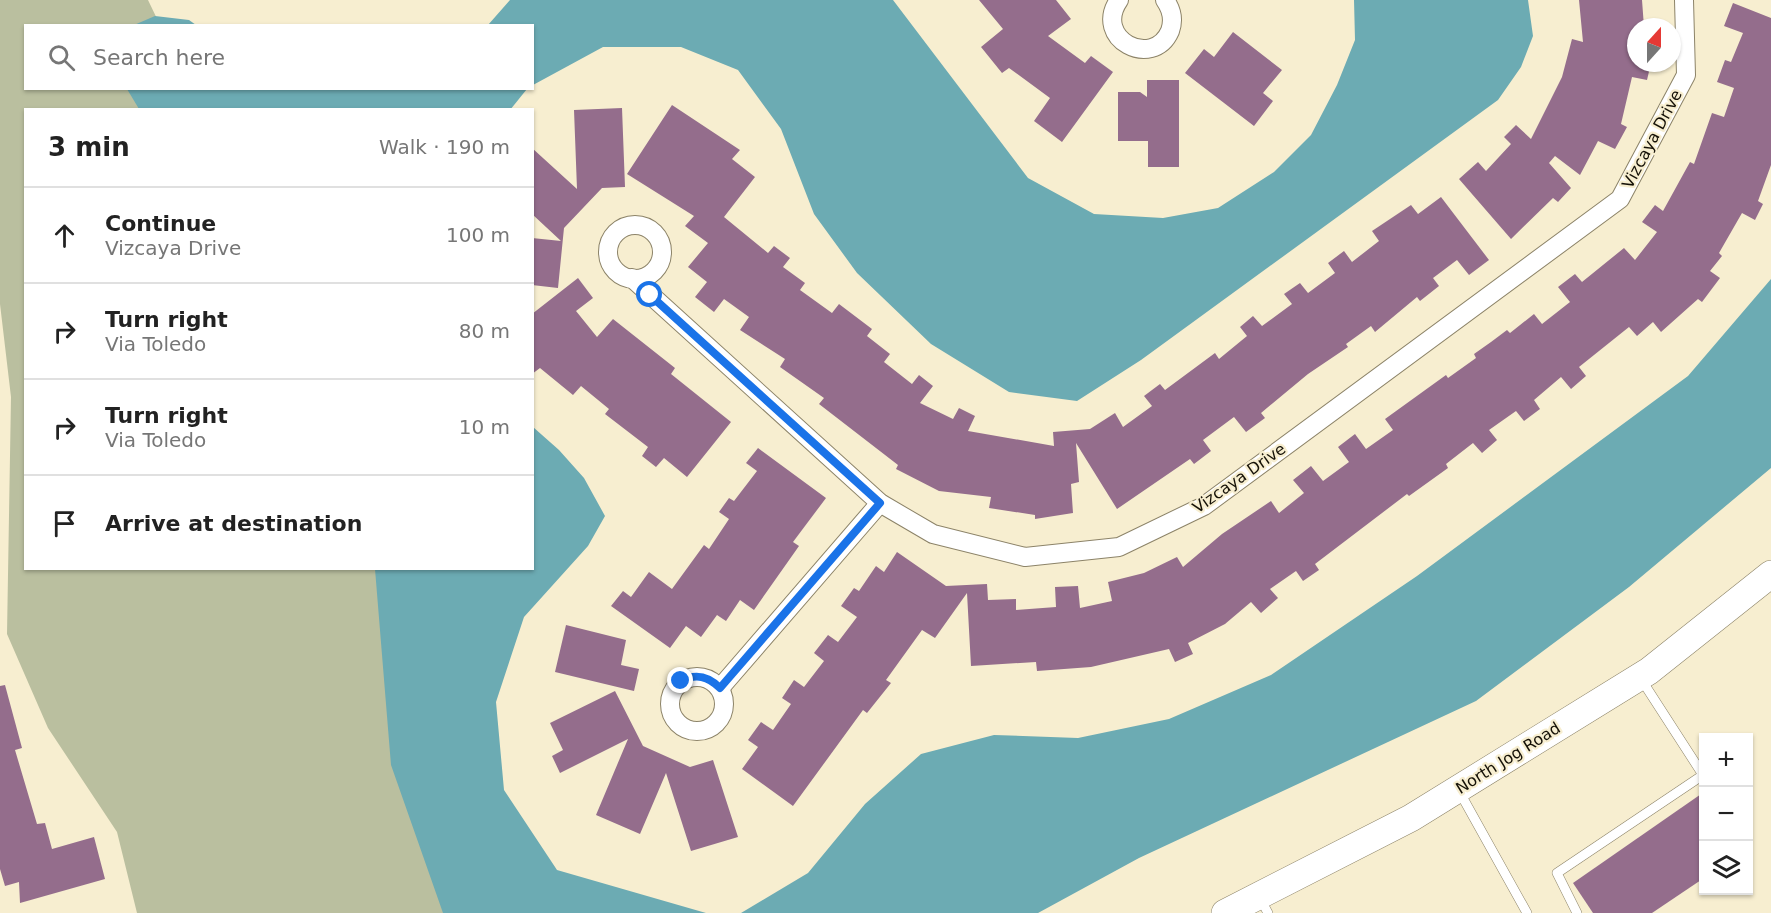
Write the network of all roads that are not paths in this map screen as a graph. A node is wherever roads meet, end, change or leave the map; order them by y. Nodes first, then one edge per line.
1 (1165, 0) edge
2 (1684, 0) edge
3 (1112, 4) edge
4 (632, 279) dead end
5 (880, 503) junction
6 (1771, 574) edge
7 (1640, 677) junction
8 (720, 688) dead end
9 (1458, 789) junction
10 (1263, 904) edge
11 (1225, 913) edge
12 (1527, 913) edge
13 (1576, 913) edge

1 - 3 street
2 - 5 street, Vizcaya Drive
4 - 5 street, Vizcaya Drive
5 - 8 street
6 - 7 street, North Jog Road
7 - 9 street, North Jog Road
7 - 13 lane
9 - 10 street, North Jog Road
9 - 12 lane
10 - 11 street, North Jog Road

